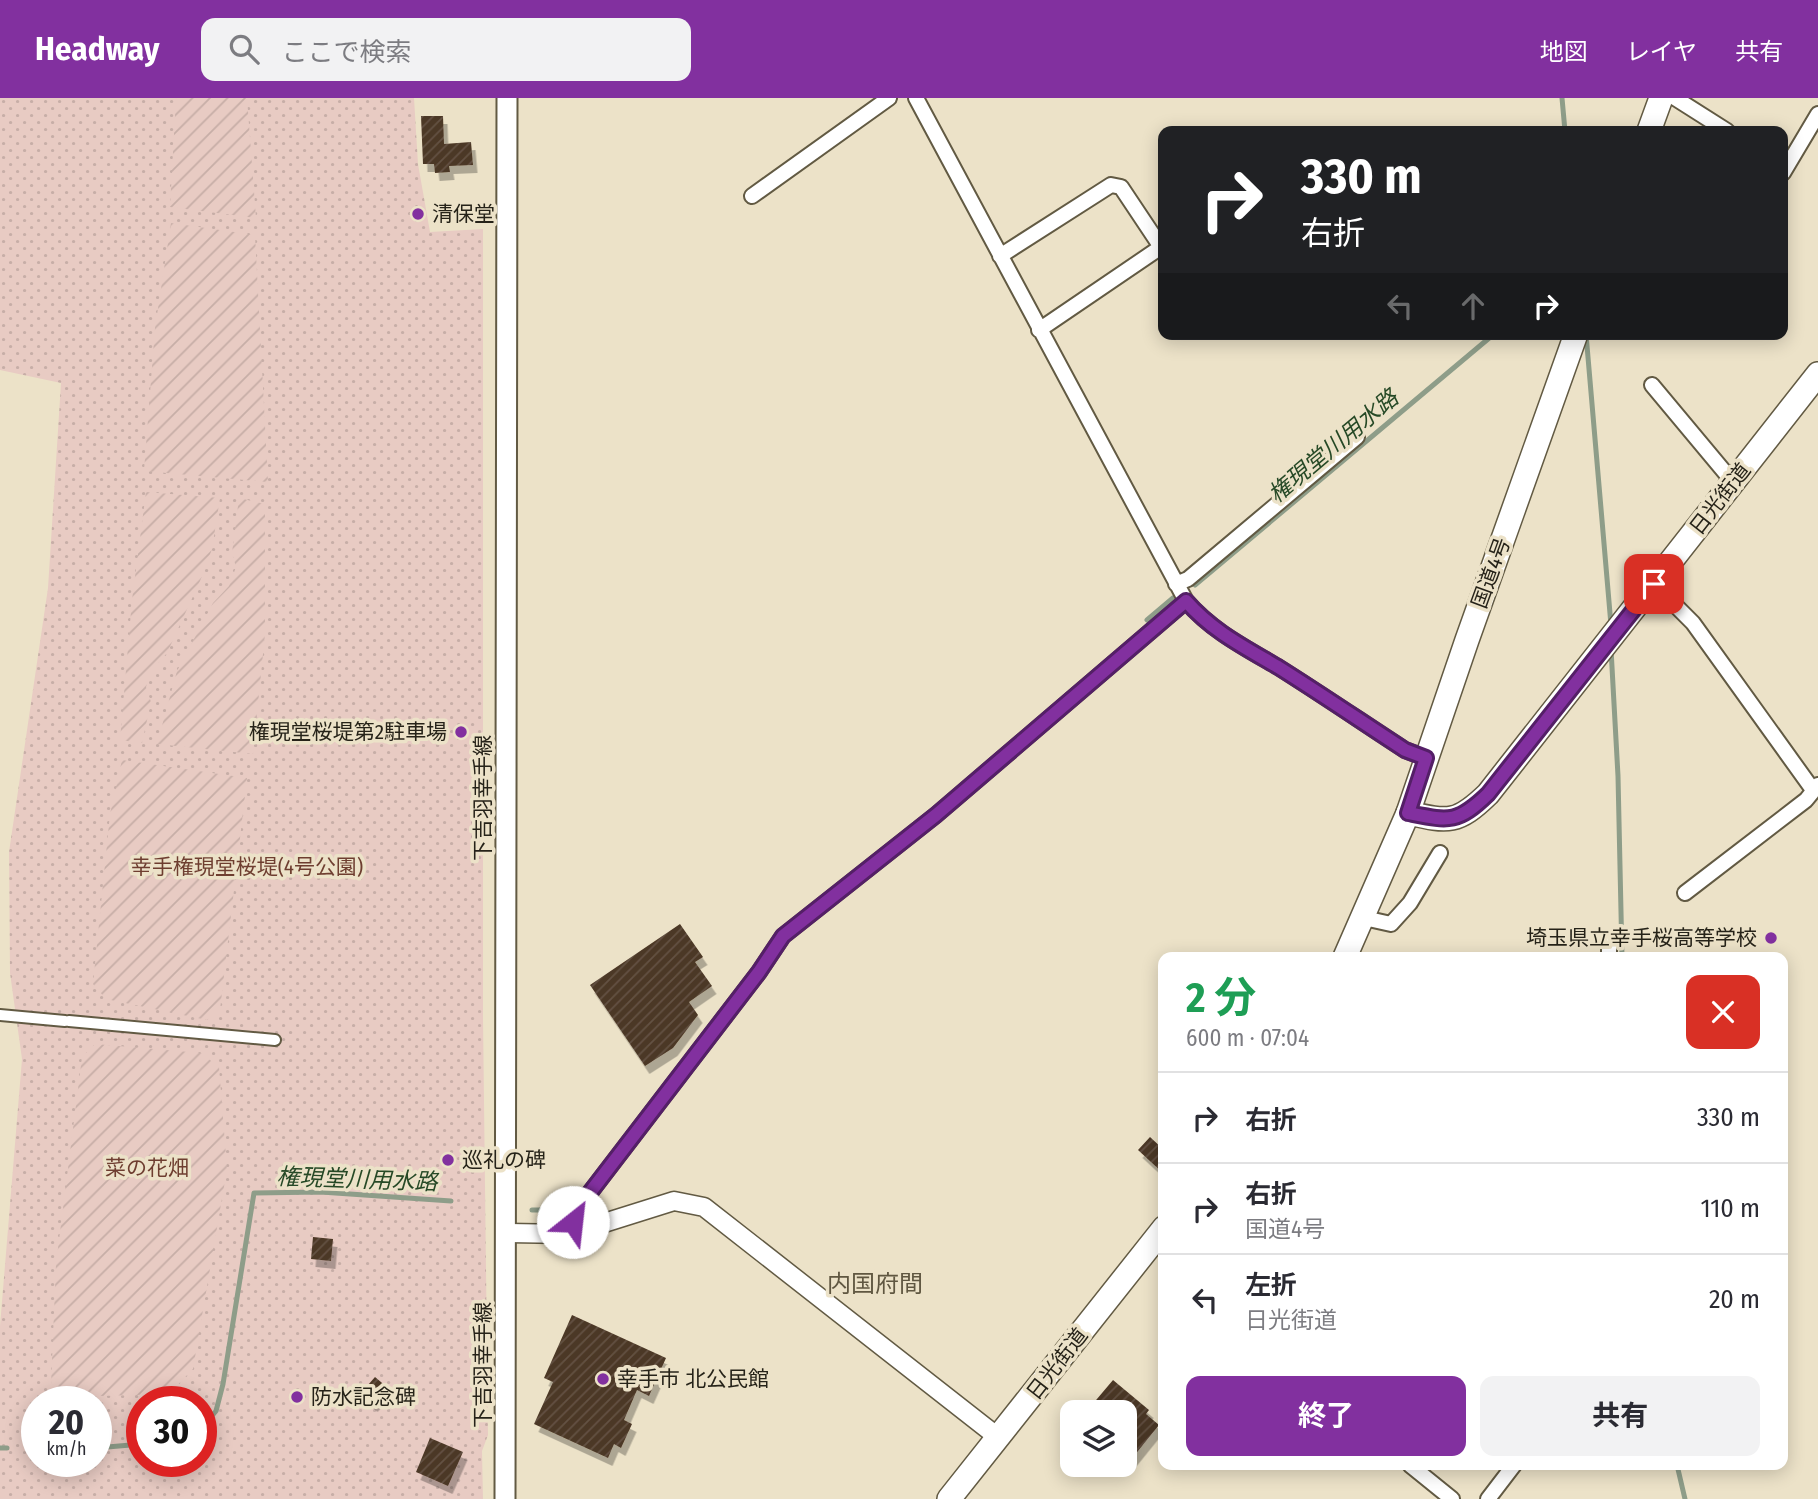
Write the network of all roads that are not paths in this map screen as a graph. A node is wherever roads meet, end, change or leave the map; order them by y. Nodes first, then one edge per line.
1 (507, 98) edge
2 (888, 98) edge
3 (916, 98) edge
4 (1661, 98) edge
5 (1675, 98) edge
6 (1818, 114) edge
7 (1651, 126) edge
8 (1719, 126) edge
9 (1788, 163) edge
10 (752, 196) dead end
11 (1158, 240) edge
12 (1158, 249) edge
13 (1000, 256) junction
14 (1039, 330) junction
15 (1574, 340) edge
16 (1818, 374) edge
17 (1652, 385) dead end
18 (1357, 437) dead end
19 (1733, 482) junction
20 (1176, 584) junction
21 (1654, 584) junction
22 (1186, 601) junction
23 (1426, 758) junction
24 (1815, 788) edge
25 (1408, 813) junction
26 (1440, 853) dead end
27 (1685, 893) dead end
28 (1364, 918) junction
29 (1609, 942) dead end
30 (1347, 952) edge
31 (1609, 952) edge
32 (0, 1015) edge
33 (275, 1040) dead end
34 (506, 1233) junction
35 (569, 1234) junction
36 (1158, 1236) edge
37 (999, 1438) junction
38 (1416, 1470) edge
39 (1510, 1470) edge
40 (505, 1499) edge
41 (949, 1499) edge
42 (1452, 1499) edge
43 (1488, 1499) edge

1 - 34 main road, 下吉羽幸手線
2 - 10 street
3 - 13 street
4 - 7 main road
5 - 8 street
6 - 9 street
11 - 13 street
12 - 14 street
13 - 14 street
14 - 20 street
15 - 23 main road, 国道4号
16 - 19 main road, 日光街道
17 - 19 street
18 - 20 street
19 - 21 main road, 日光街道
20 - 22 street
21 - 24 street
21 - 25 main road, 日光街道
22 - 23 street
22 - 35 street
23 - 25 main road, 国道4号
24 - 27 street
25 - 28 main road
26 - 28 street
28 - 30 main road
29 - 31 street
32 - 33 street
34 - 35 street
34 - 40 main road, 下吉羽幸手線
35 - 37 street
36 - 37 main road, 日光街道
37 - 41 main road, 日光街道
38 - 42 street
39 - 43 street

